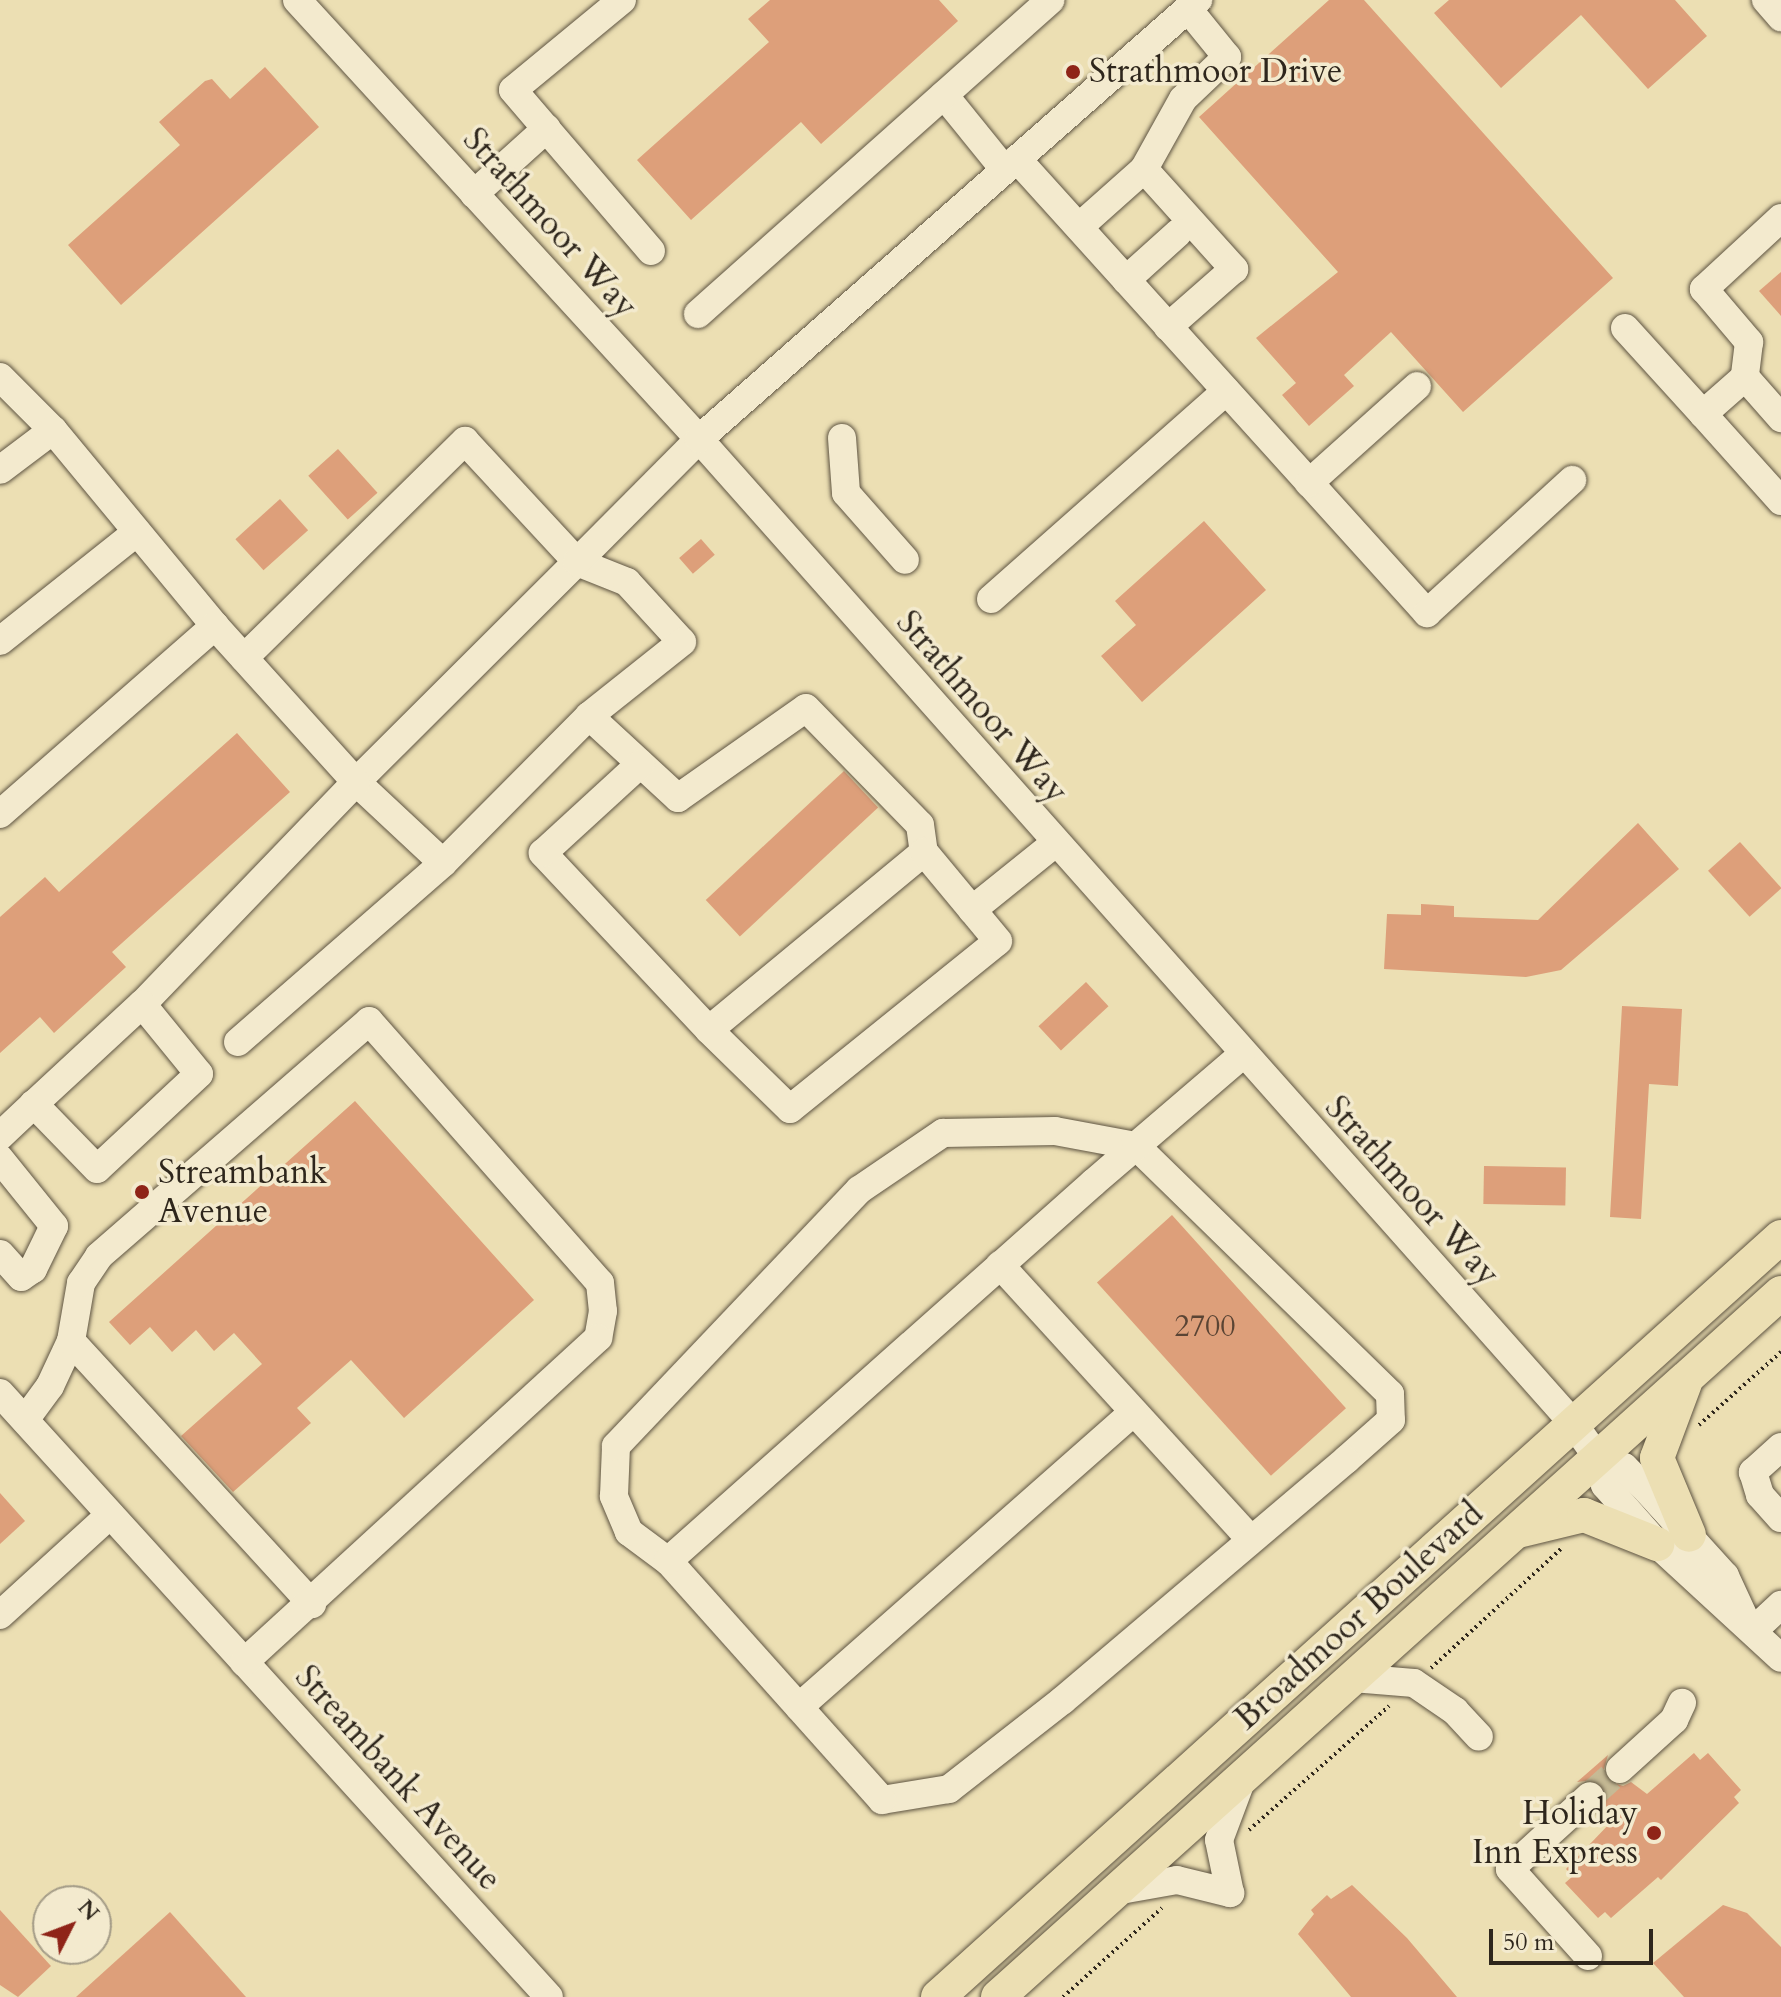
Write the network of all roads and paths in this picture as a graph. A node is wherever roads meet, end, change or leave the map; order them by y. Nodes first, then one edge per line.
1 (297, 0) edge
2 (622, 0) edge
3 (1050, 0) edge
4 (1766, 0) edge
5 (1193, 4) edge
6 (1781, 17) edge
7 (944, 95) junction
8 (547, 128) junction
9 (1011, 164) junction
10 (1144, 169) junction
11 (474, 194) junction
12 (1781, 218) edge
13 (1079, 227) junction
14 (1178, 233) dead end
15 (651, 251) dead end
16 (1126, 280) junction
17 (698, 314) dead end
18 (1168, 327) junction
19 (1625, 328) dead end
20 (0, 377) edge
21 (1745, 377) junction
22 (1417, 386) dead end
23 (1226, 391) junction
24 (1703, 414) junction
25 (1781, 418) edge
26 (53, 430) junction
27 (842, 438) dead end
28 (699, 439) junction
29 (0, 470) edge
30 (1572, 480) dead end
31 (1309, 483) junction
32 (1781, 501) edge
33 (137, 532) junction
34 (905, 560) dead end
35 (577, 562) junction
36 (991, 599) dead end
37 (215, 626) junction
38 (0, 641) edge
39 (244, 658) junction
40 (589, 716) junction
41 (640, 764) junction
42 (356, 782) junction
43 (0, 814) edge
44 (1054, 844) junction
45 (924, 852) junction
46 (443, 863) junction
47 (972, 910) junction
48 (142, 1004) junction
49 (709, 1030) junction
50 (238, 1042) dead end
51 (1241, 1056) junction
52 (34, 1104) junction
53 (0, 1136) edge
54 (1136, 1146) junction
55 (0, 1159) edge
56 (1781, 1237) edge
57 (0, 1254) edge
58 (1000, 1265) junction
59 (1781, 1293) edge
60 (71, 1341) junction
61 (1781, 1352) edge
62 (1688, 1376) junction
63 (0, 1393) edge
64 (1134, 1412) junction
65 (25, 1420) junction
66 (1573, 1423) junction
67 (1692, 1432) dead end
68 (1781, 1447) edge
69 (1600, 1463) junction
70 (110, 1515) junction
71 (1781, 1518) edge
72 (1514, 1532) junction
73 (1251, 1540) junction
74 (1571, 1540) dead end
75 (1673, 1540) junction
76 (668, 1561) junction
77 (312, 1604) junction
78 (1781, 1605) edge
79 (0, 1615) edge
80 (1750, 1625) junction
81 (1781, 1658) edge
82 (244, 1662) junction
83 (1429, 1669) dead end
84 (1353, 1678) junction
85 (1394, 1701) dead end
86 (1682, 1703) dead end
87 (799, 1707) junction
88 (1479, 1737) dead end
89 (1620, 1769) tunnel mouth
90 (1243, 1776) junction
91 (1590, 1796) tunnel mouth
92 (1243, 1835) dead end
93 (1115, 1891) junction
94 (1167, 1903) dead end
95 (1588, 1956) dead end
96 (549, 1997) edge
97 (938, 1997) edge
98 (998, 1997) edge
99 (1063, 1997) edge

1 - 11 street, Strathmoor Way
2 - 8 street
3 - 7 street
4 - 6 street
5 - 9 street
5 - 10 street
7 - 9 street
7 - 17 street
8 - 11 street
8 - 15 street
9 - 13 street
9 - 28 street
10 - 13 street
10 - 18 street
11 - 28 street, Strathmoor Way
12 - 21 street
13 - 16 street
14 - 16 street
16 - 18 street
18 - 23 street
19 - 24 street
20 - 26 street
21 - 24 street
21 - 25 street
22 - 31 street
23 - 31 street
23 - 36 street
24 - 32 street
26 - 29 street
26 - 33 street
27 - 34 street
28 - 35 street
28 - 44 street, Strathmoor Way
30 - 31 street
33 - 37 street
33 - 38 street
35 - 39 street
35 - 40 street
35 - 42 street
37 - 39 street
37 - 43 street
39 - 42 street
40 - 41 street
40 - 46 street
41 - 45 street
41 - 49 street
42 - 46 street
42 - 48 street
44 - 47 street
44 - 51 street, Strathmoor Way
45 - 47 street
45 - 49 street
46 - 50 street
47 - 49 street
48 - 52 street
48 - 52 street
51 - 54 street
51 - 66 street, Strathmoor Way
52 - 53 street
54 - 58 street
54 - 73 street
54 - 76 street
55 - 57 street
56 - 66 main road, Broadmoor Boulevard
58 - 64 street
58 - 76 street
59 - 62 main road, Broadmoor Boulevard
60 - 65 street
60 - 77 street
60 - 77 street
61 - 67 path
62 - 69 main road, Broadmoor Boulevard
62 - 75 main road
63 - 65 street, Streambank Avenue
64 - 73 street
64 - 87 street
65 - 70 street, Streambank Avenue
66 - 69 street, Strathmoor Way
66 - 97 main road, Broadmoor Boulevard
68 - 71 street
69 - 72 main road, Broadmoor Boulevard
69 - 75 street
70 - 79 street
70 - 82 street, Streambank Avenue
72 - 75 main road
72 - 84 main road, Broadmoor Boulevard
73 - 87 street
74 - 83 path
75 - 80 street
76 - 87 street
77 - 82 street
78 - 80 street
80 - 81 street
82 - 96 street, Streambank Avenue
84 - 88 street
84 - 90 main road, Broadmoor Boulevard
85 - 92 path
86 - 89 street
90 - 93 main road, Broadmoor Boulevard
90 - 93 street
91 - 95 street
93 - 98 main road, Broadmoor Boulevard
94 - 99 path

